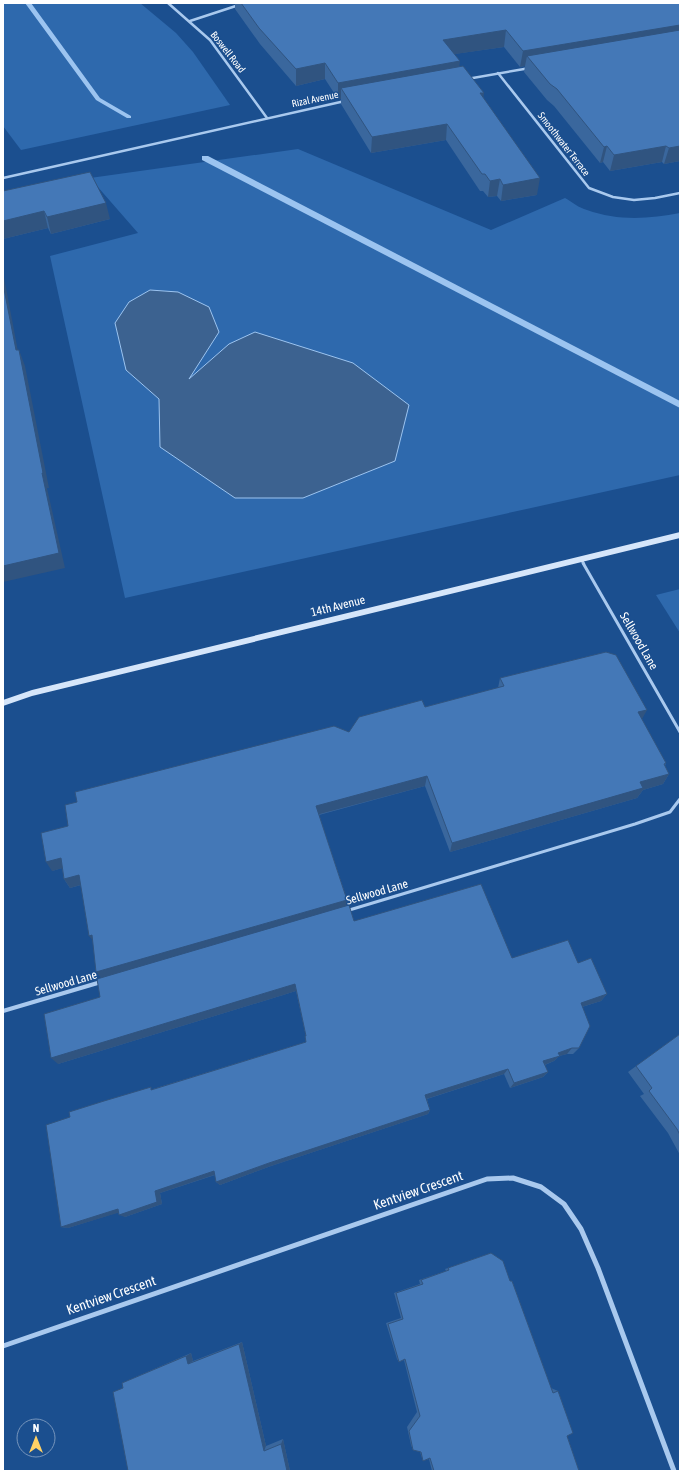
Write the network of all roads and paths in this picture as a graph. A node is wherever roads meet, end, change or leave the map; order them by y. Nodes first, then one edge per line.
1 (168, 3) edge
2 (245, 3) edge
3 (190, 21) junction
4 (536, 67) edge
5 (498, 74) junction
6 (460, 80) edge
7 (347, 100) edge
8 (267, 118) junction
9 (3, 178) edge
10 (680, 194) edge
11 (680, 535) edge
12 (581, 559) junction
13 (3, 703) edge
14 (680, 732) edge
15 (680, 799) edge
16 (345, 911) edge
17 (103, 982) edge
18 (3, 1011) edge
19 (3, 1346) edge
20 (674, 1471) edge

1 - 3 street, Boswell Road
2 - 3 street
3 - 8 street, Boswell Road
4 - 5 street
5 - 6 street
5 - 10 street, Smoothwater Terrace
7 - 8 street, Rizal Avenue
8 - 9 street, Rizal Avenue
11 - 12 main road, 14th Avenue
12 - 13 main road, 14th Avenue
12 - 14 lane, Sellwood Lane
15 - 16 lane, Sellwood Lane
17 - 18 lane, Sellwood Lane
19 - 20 street, Kentview Crescent

